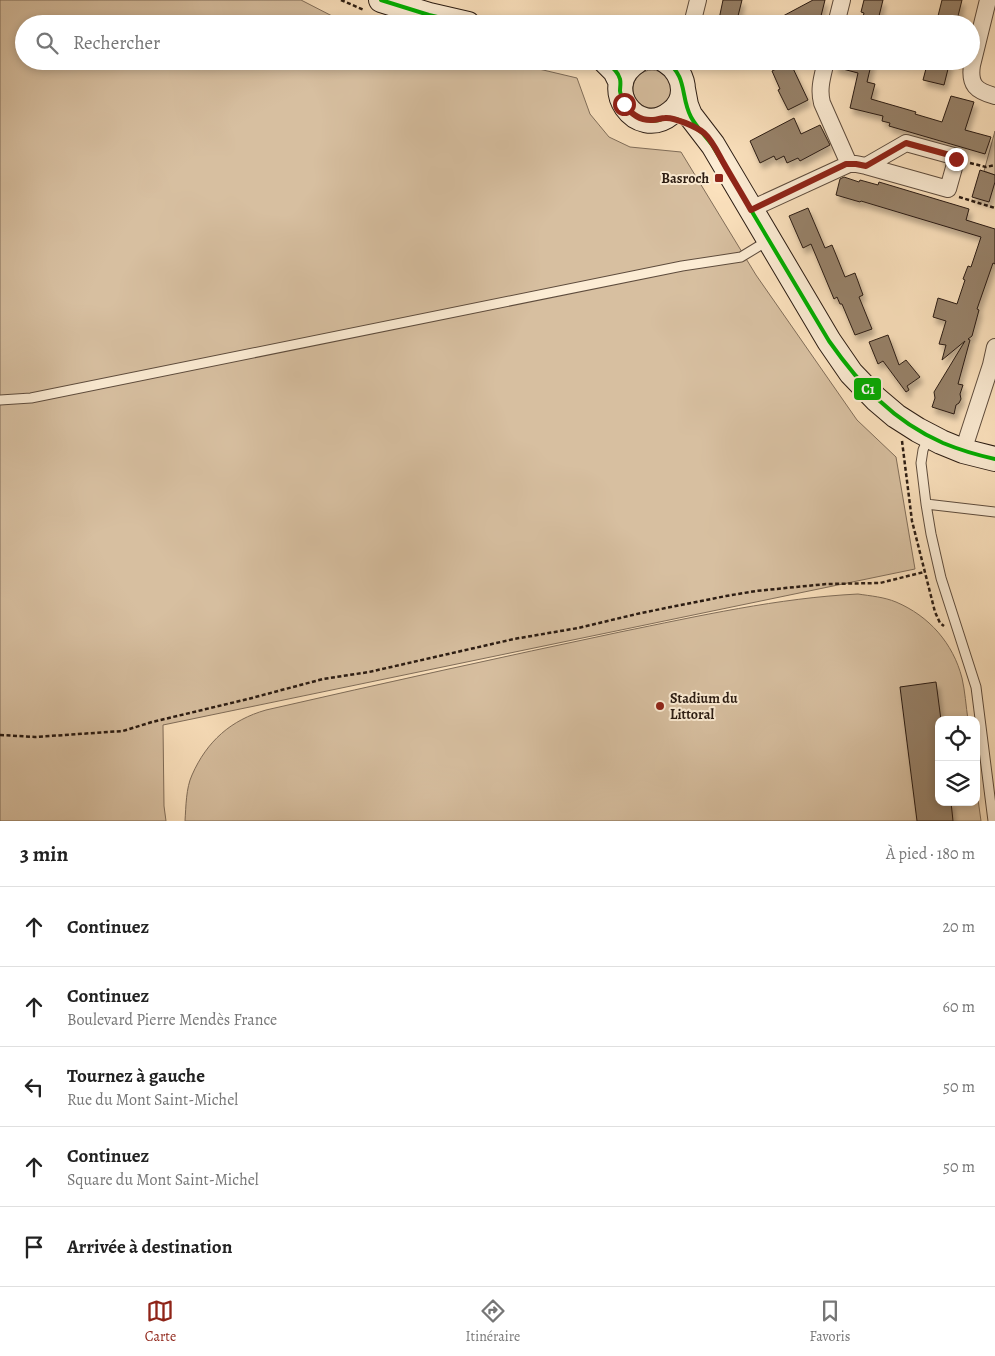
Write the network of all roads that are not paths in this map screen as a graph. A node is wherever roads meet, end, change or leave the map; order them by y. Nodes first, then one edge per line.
1 (381, 0) edge
2 (698, 0) edge
3 (842, 0) edge
4 (988, 0) edge
5 (429, 15) edge
6 (694, 15) edge
7 (838, 15) edge
8 (980, 32) edge
9 (626, 70) edge
10 (676, 70) edge
11 (824, 70) edge
12 (972, 70) edge
13 (683, 89) junction
14 (995, 96) edge
15 (664, 118) junction
16 (704, 134) junction
17 (849, 164) junction
18 (866, 166) junction
19 (751, 210) junction
20 (769, 240) junction
21 (995, 347) edge
22 (0, 400) edge
23 (929, 436) junction
24 (963, 451) junction
25 (995, 459) edge
26 (926, 504) junction
27 (995, 512) edge
28 (976, 716) edge
29 (980, 743) edge
30 (993, 821) edge

1 - 5 street
2 - 6 street
3 - 7 street
4 - 8 street
9 - 15 street
10 - 13 street
11 - 17 street
12 - 14 street
13 - 15 street
13 - 16 street
15 - 16 street
16 - 19 street
17 - 18 street
17 - 19 street
18 - 18 street
19 - 20 street
20 - 22 lane
20 - 23 street
21 - 24 street
23 - 24 street
23 - 26 lane
24 - 25 street
26 - 27 lane
26 - 28 lane
29 - 30 lane

